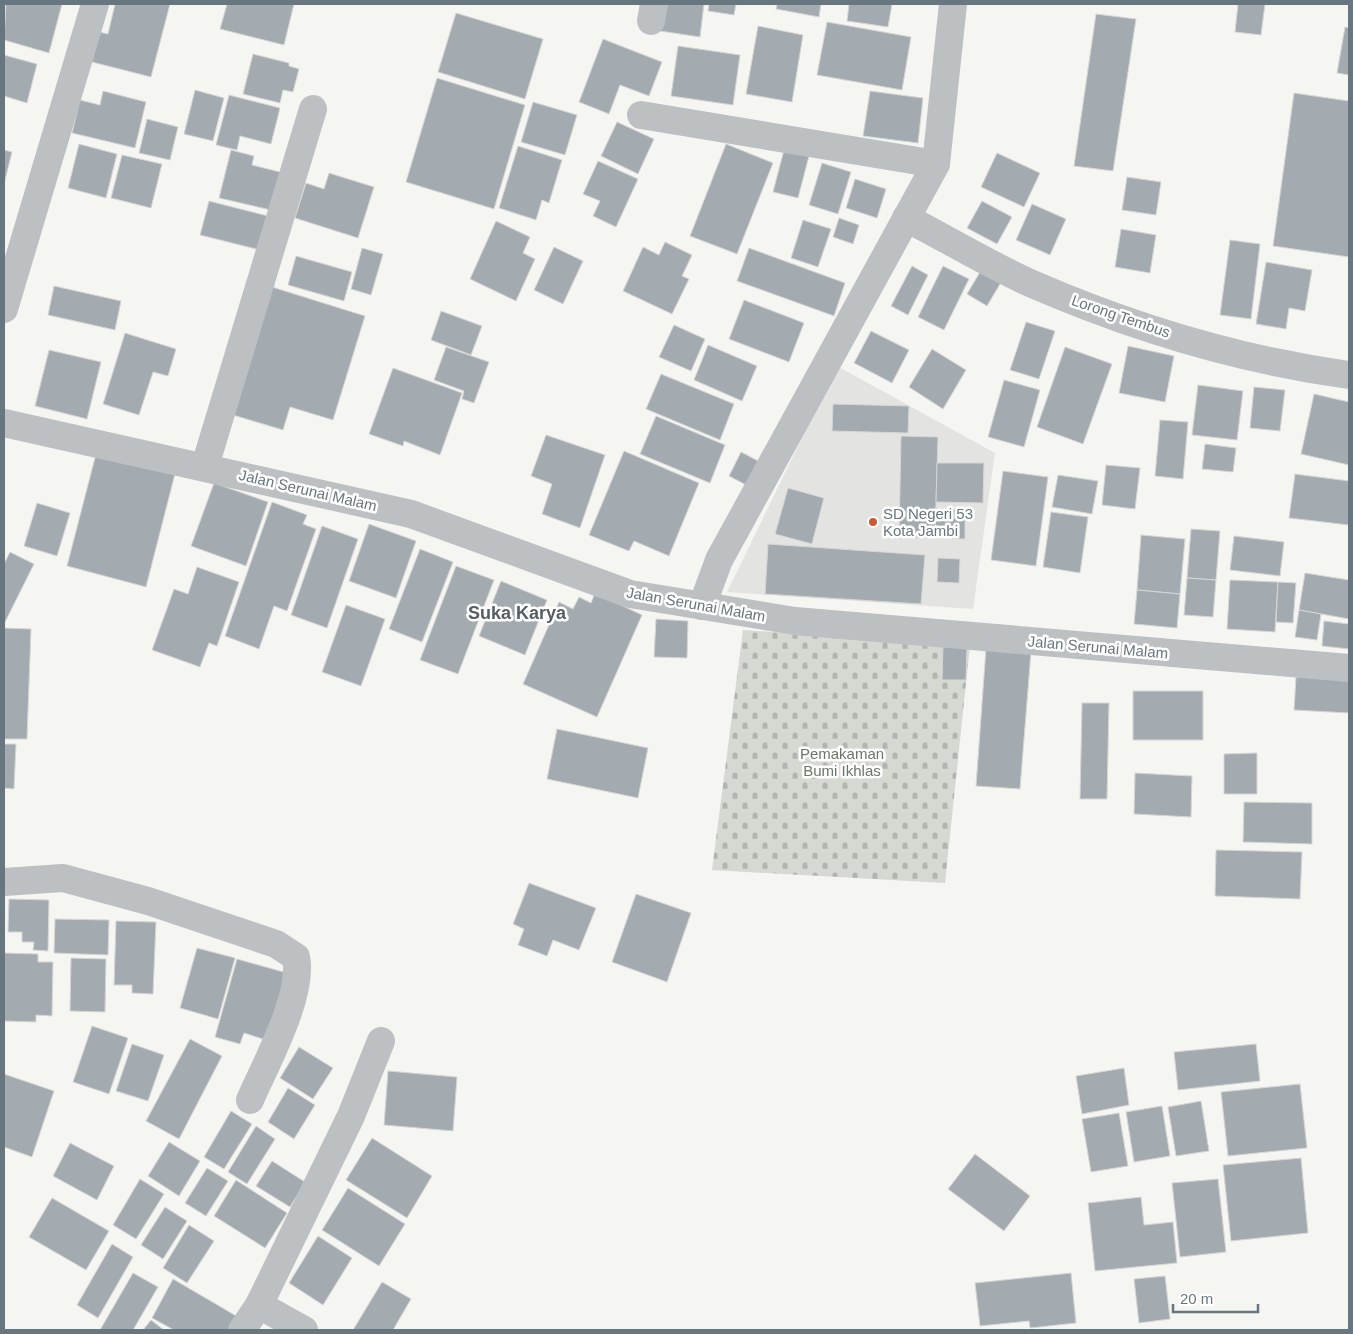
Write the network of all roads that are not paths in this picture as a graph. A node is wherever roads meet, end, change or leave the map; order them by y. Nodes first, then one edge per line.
1 (95, 4) edge
2 (953, 4) edge
3 (314, 109) dead end
4 (641, 115) dead end
5 (936, 164) junction
6 (906, 218) junction
7 (4, 309) edge
8 (1349, 375) edge
9 (4, 423) edge
10 (205, 466) junction
11 (702, 606) junction
12 (1349, 668) edge
13 (4, 882) edge
14 (381, 1041) dead end
15 (250, 1100) dead end
16 (259, 1305) junction
17 (242, 1330) edge
18 (304, 1330) edge

1 - 7 street
2 - 5 street
3 - 10 street
4 - 5 street
5 - 6 street
6 - 8 street, Lorong Tembus
6 - 11 street
9 - 10 street, Jalan Serunai Malam
10 - 11 street, Jalan Serunai Malam
11 - 12 street, Jalan Serunai Malam
13 - 15 street
14 - 16 street
16 - 17 street
16 - 18 street

